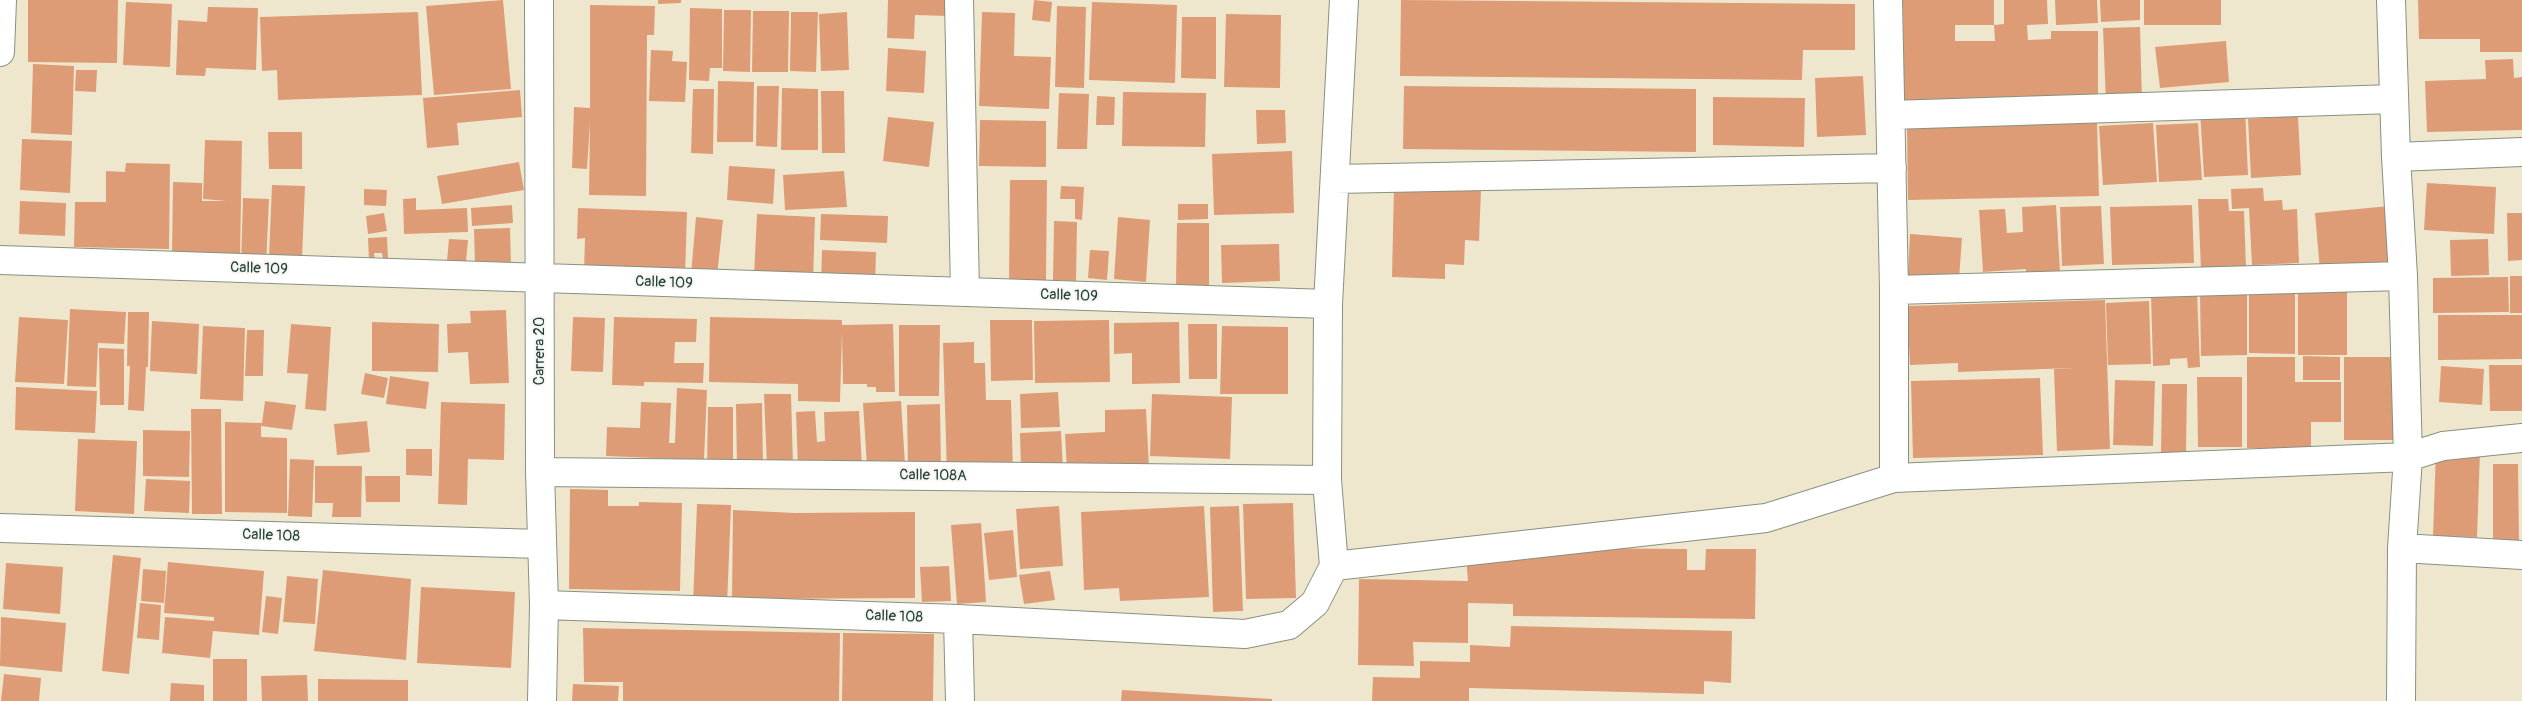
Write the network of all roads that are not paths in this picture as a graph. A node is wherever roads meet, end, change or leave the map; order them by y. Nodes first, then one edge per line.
1 (2, 0) edge
2 (539, 0) edge
3 (959, 0) edge
4 (1344, 0) edge
5 (1888, 0) edge
6 (2391, 0) edge
7 (0, 52) edge
8 (2394, 99) junction
9 (1891, 115) junction
10 (2522, 152) edge
11 (2396, 157) junction
12 (1892, 168) junction
13 (1335, 179) junction
14 (0, 260) edge
15 (2403, 276) junction
16 (540, 278) junction
17 (1894, 290) junction
18 (965, 292) junction
19 (1328, 304) junction
20 (2522, 438) edge
21 (2408, 457) junction
22 (540, 472) junction
23 (1894, 478) junction
24 (1327, 480) junction
25 (0, 528) edge
26 (542, 544) junction
27 (2402, 548) junction
28 (2522, 555) edge
29 (1334, 566) junction
30 (544, 605) junction
31 (958, 619) junction
32 (542, 701) edge
33 (960, 701) edge
34 (2401, 701) edge

1 - 7 street
2 - 16 street, Carrera 20
3 - 18 street
4 - 13 street
5 - 9 street
6 - 8 street
8 - 9 street
8 - 11 street
9 - 12 street
10 - 11 street
11 - 15 street
12 - 13 street
12 - 17 street
13 - 19 street
14 - 16 street, Calle 109
15 - 17 street
15 - 21 street
16 - 18 street, Calle 109
16 - 22 street, Carrera 20
17 - 23 street
18 - 19 street, Calle 109
19 - 24 street
20 - 21 street
21 - 23 street
21 - 27 street
22 - 24 street, Calle 108A
22 - 26 street, Carrera 20
23 - 29 street
24 - 29 street
25 - 26 street, Calle 108
26 - 30 street, Carrera 20
27 - 28 street
27 - 34 street
29 - 31 street, Calle 108
30 - 31 street, Calle 108
30 - 32 street, Carrera 20
31 - 33 street

